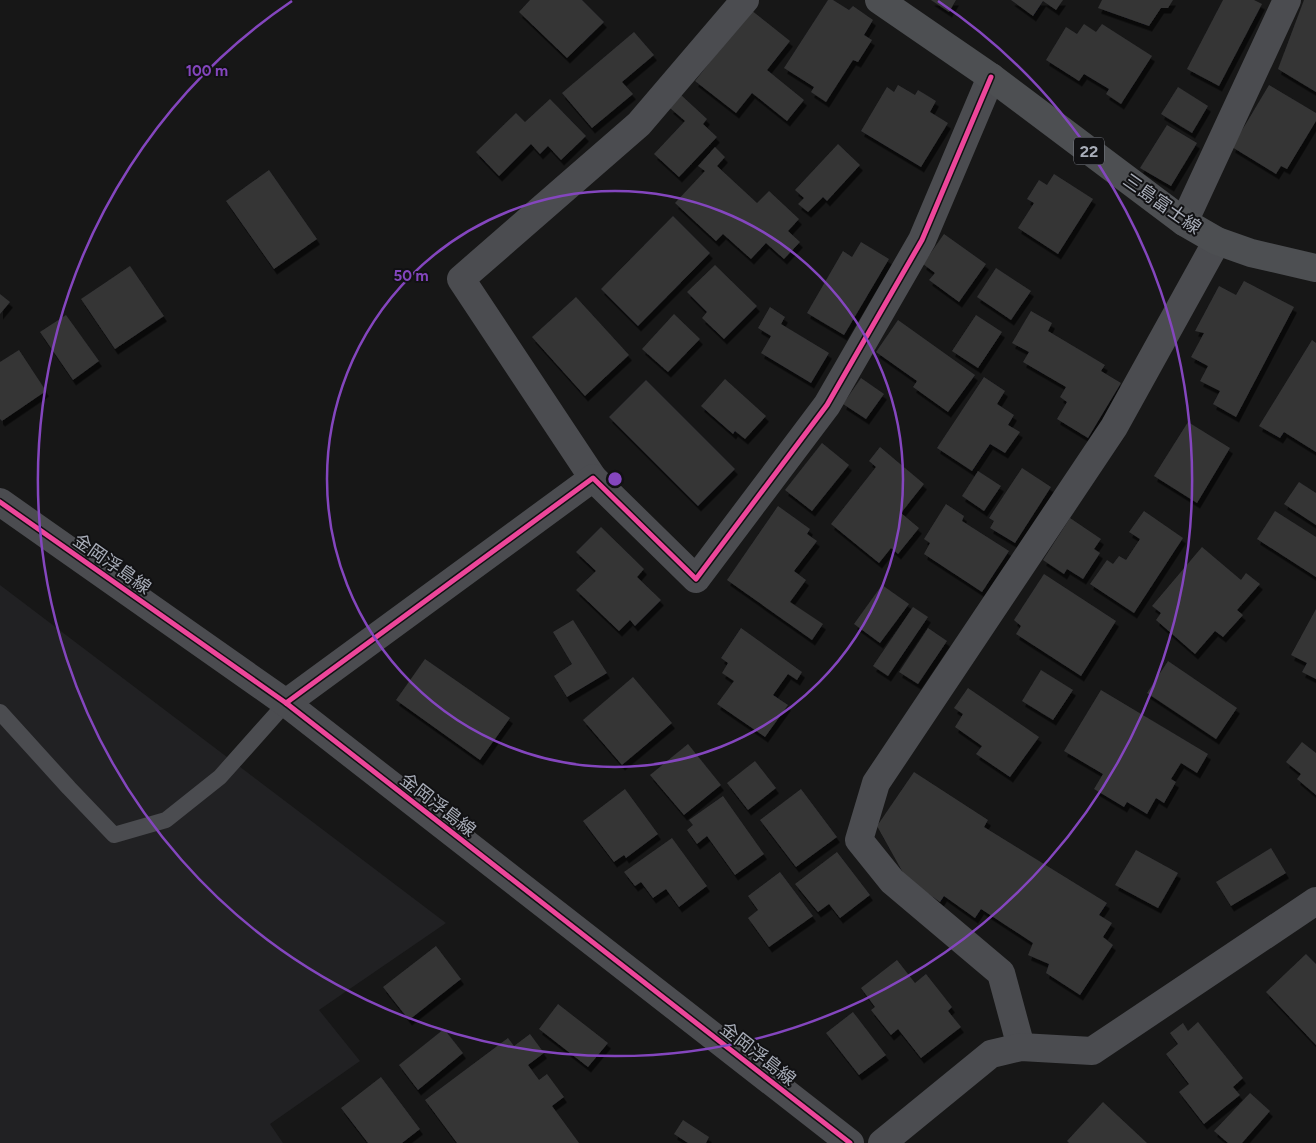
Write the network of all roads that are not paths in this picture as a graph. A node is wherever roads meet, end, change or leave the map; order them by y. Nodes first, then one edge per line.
1 (745, 0) edge
2 (879, 0) edge
3 (1287, 0) edge
4 (991, 77) junction
5 (1184, 222) junction
6 (1217, 241) junction
7 (1316, 268) edge
8 (593, 478) junction
9 (0, 502) edge
10 (286, 703) junction
11 (0, 712) edge
12 (1316, 901) edge
13 (1021, 1046) junction
14 (850, 1143) edge
15 (882, 1143) edge

1 - 8 street
2 - 4 main road, 三島富士線 / 22
3 - 5 street
4 - 5 main road, 三島富士線 / 22
4 - 8 street
5 - 6 main road, 三島富士線 / 22
6 - 7 main road, 三島富士線 / 22
6 - 13 street
8 - 10 street
9 - 10 street, 金岡浮島線
10 - 11 lane
10 - 14 street, 金岡浮島線
12 - 13 street
13 - 15 street

